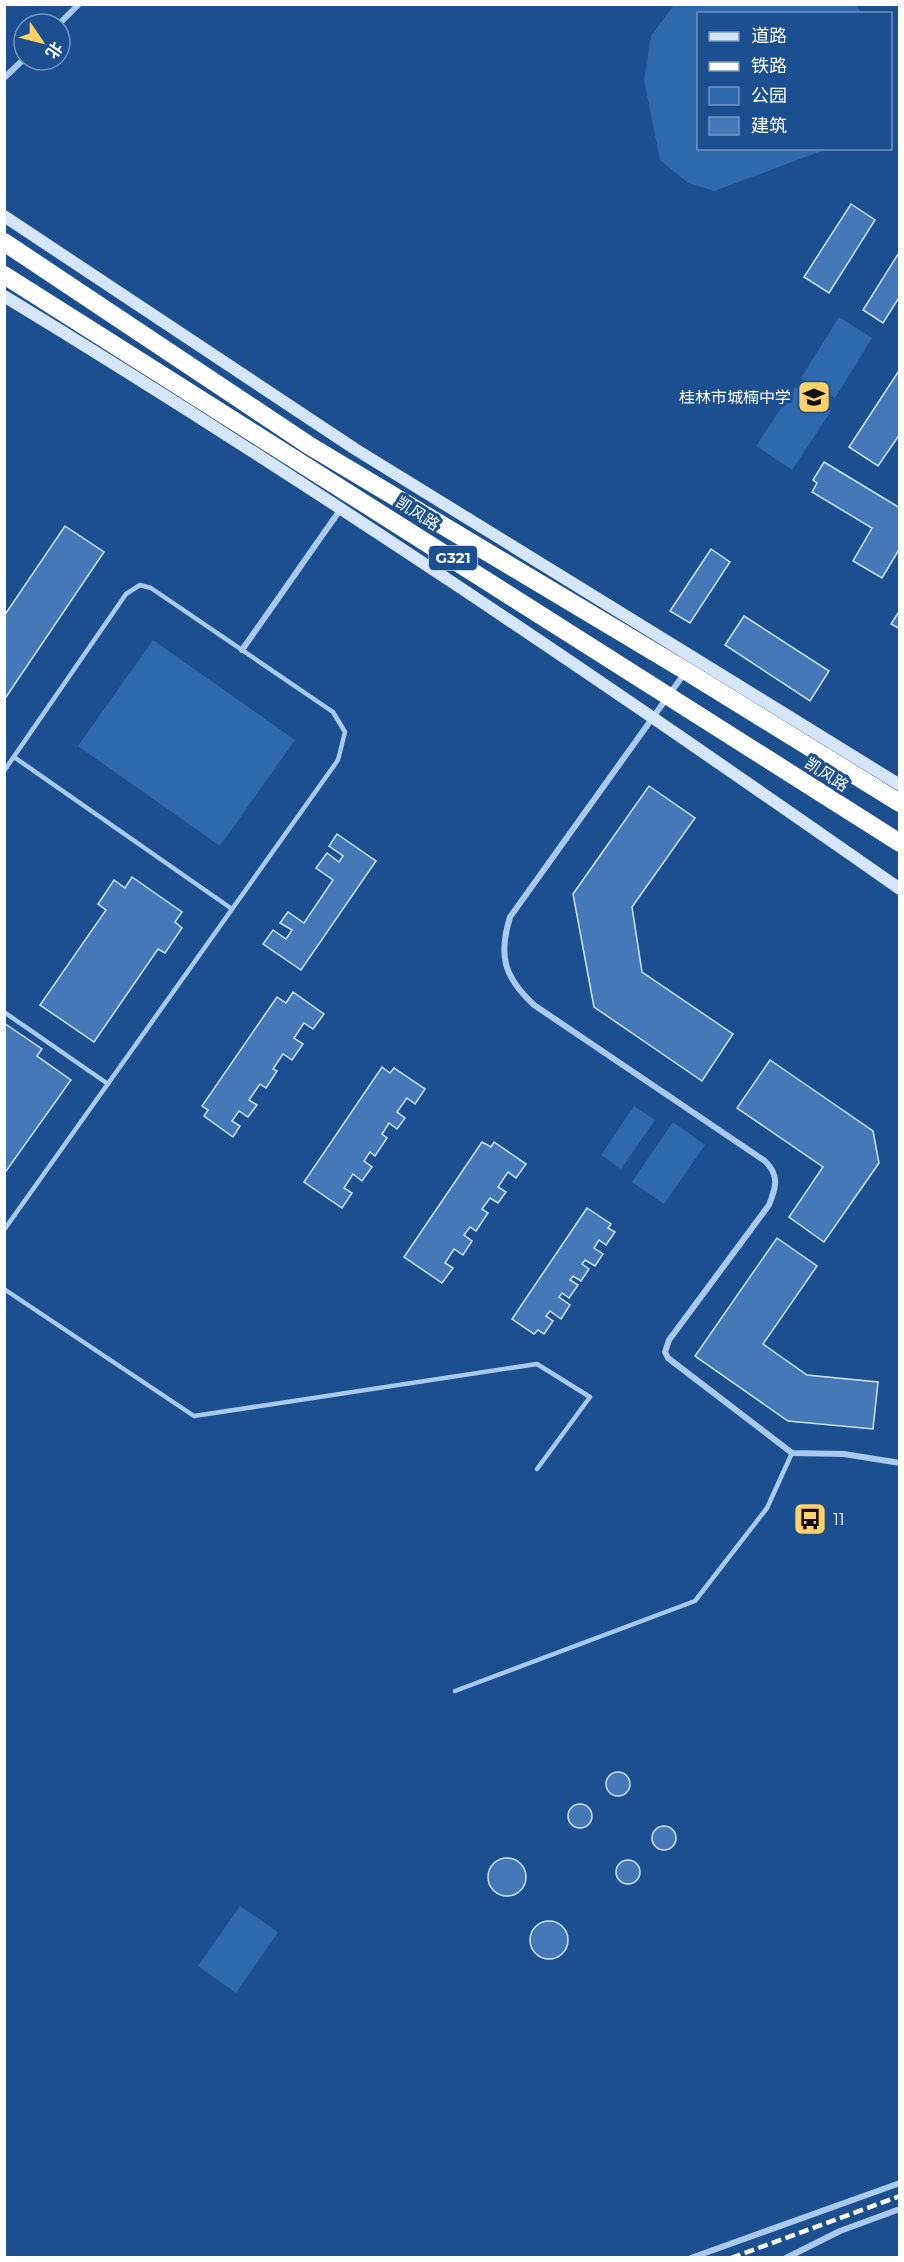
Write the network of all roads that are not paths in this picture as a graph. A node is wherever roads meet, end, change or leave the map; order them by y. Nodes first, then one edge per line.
1 (4, 216) edge
2 (4, 242) edge
3 (4, 275) edge
4 (4, 296) edge
5 (340, 510) junction
6 (242, 650) junction
7 (686, 670) junction
8 (668, 696) junction
9 (653, 716) junction
10 (14, 756) junction
11 (4, 771) edge
12 (900, 785) edge
13 (900, 803) edge
14 (900, 843) edge
15 (900, 889) edge
16 (232, 909) junction
17 (4, 1012) edge
18 (108, 1083) junction
19 (4, 1230) edge
20 (4, 1289) edge
21 (792, 1453) junction
22 (900, 1462) edge
23 (537, 1469) dead end
24 (455, 1691) dead end
25 (900, 2183) edge
26 (900, 2209) edge
27 (691, 2258) edge
28 (786, 2258) edge

1 - 12 street
2 - 7 highway, 凯风路 / G321
3 - 8 highway, 凯风路 / G321
4 - 5 street
5 - 6 street
5 - 9 street
6 - 10 lane
6 - 16 lane
7 - 8 street
7 - 13 highway, 凯风路 / G321
8 - 9 street
8 - 14 highway, 凯风路 / G321
9 - 15 street
9 - 21 street
10 - 11 lane
10 - 16 lane
16 - 18 lane
17 - 18 lane
18 - 19 lane
20 - 23 lane
21 - 22 street
21 - 24 lane
25 - 27 street
26 - 28 street

